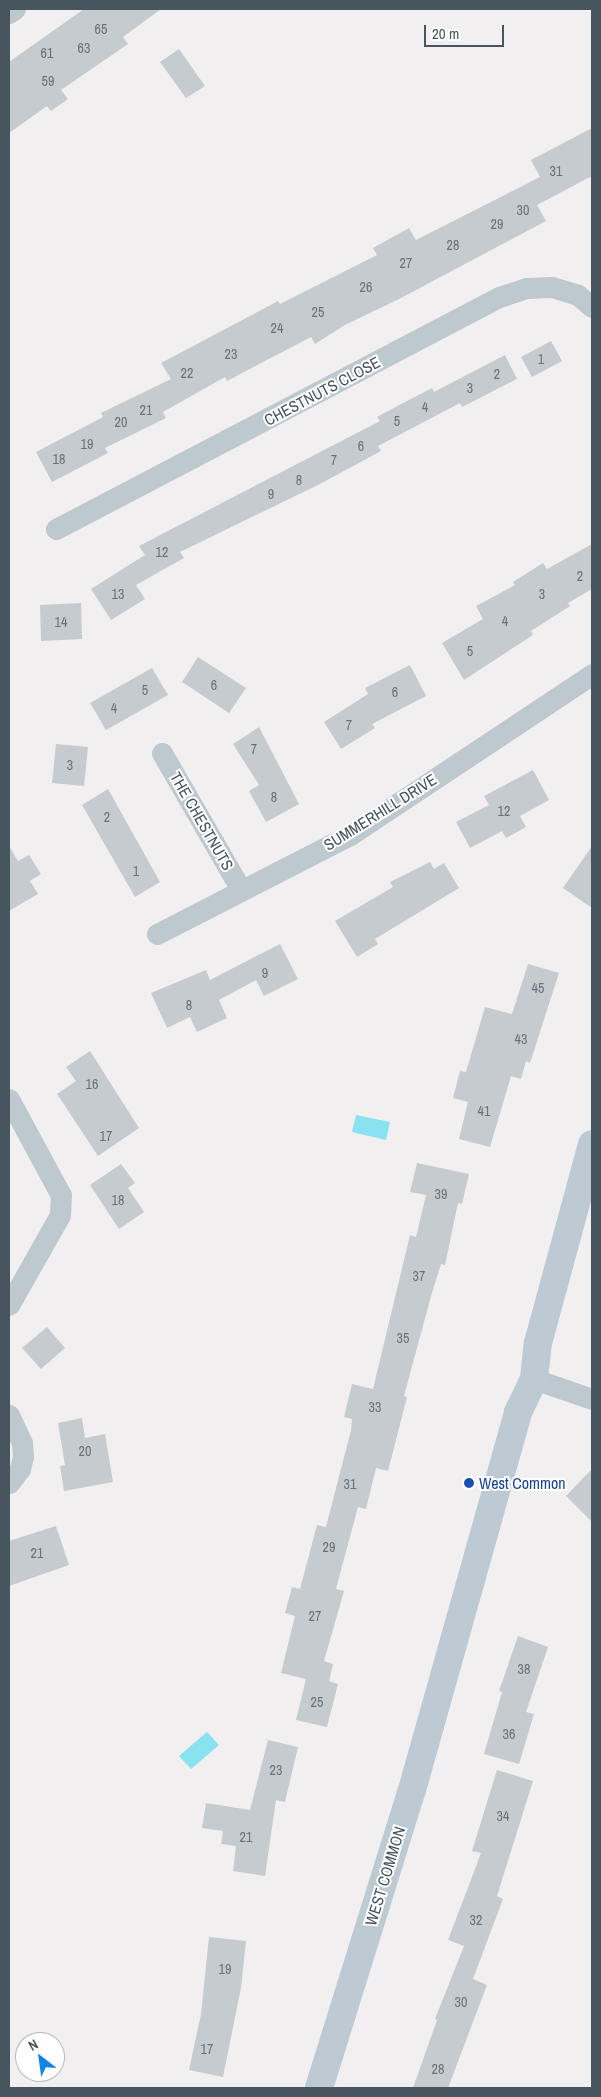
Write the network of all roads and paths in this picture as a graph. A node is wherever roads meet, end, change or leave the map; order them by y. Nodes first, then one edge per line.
1 (15, 9) edge
2 (9, 13) edge
3 (592, 307) edge
4 (56, 530) dead end
5 (592, 674) edge
6 (162, 752) dead end
7 (241, 890) junction
8 (158, 934) dead end
9 (9, 1099) edge
10 (592, 1144) edge
11 (9, 1305) edge
12 (534, 1379) junction
13 (592, 1399) edge
14 (9, 1415) edge
15 (9, 1483) edge
16 (319, 2088) edge

1 - 2 street
3 - 4 street, CHESTNUTS CLOSE
5 - 7 street, SUMMERHILL DRIVE
6 - 7 street, THE CHESTNUTS
7 - 8 street, SUMMERHILL DRIVE
9 - 11 street
10 - 12 main road, WEST COMMON
12 - 13 street
12 - 16 main road, WEST COMMON
14 - 15 street

